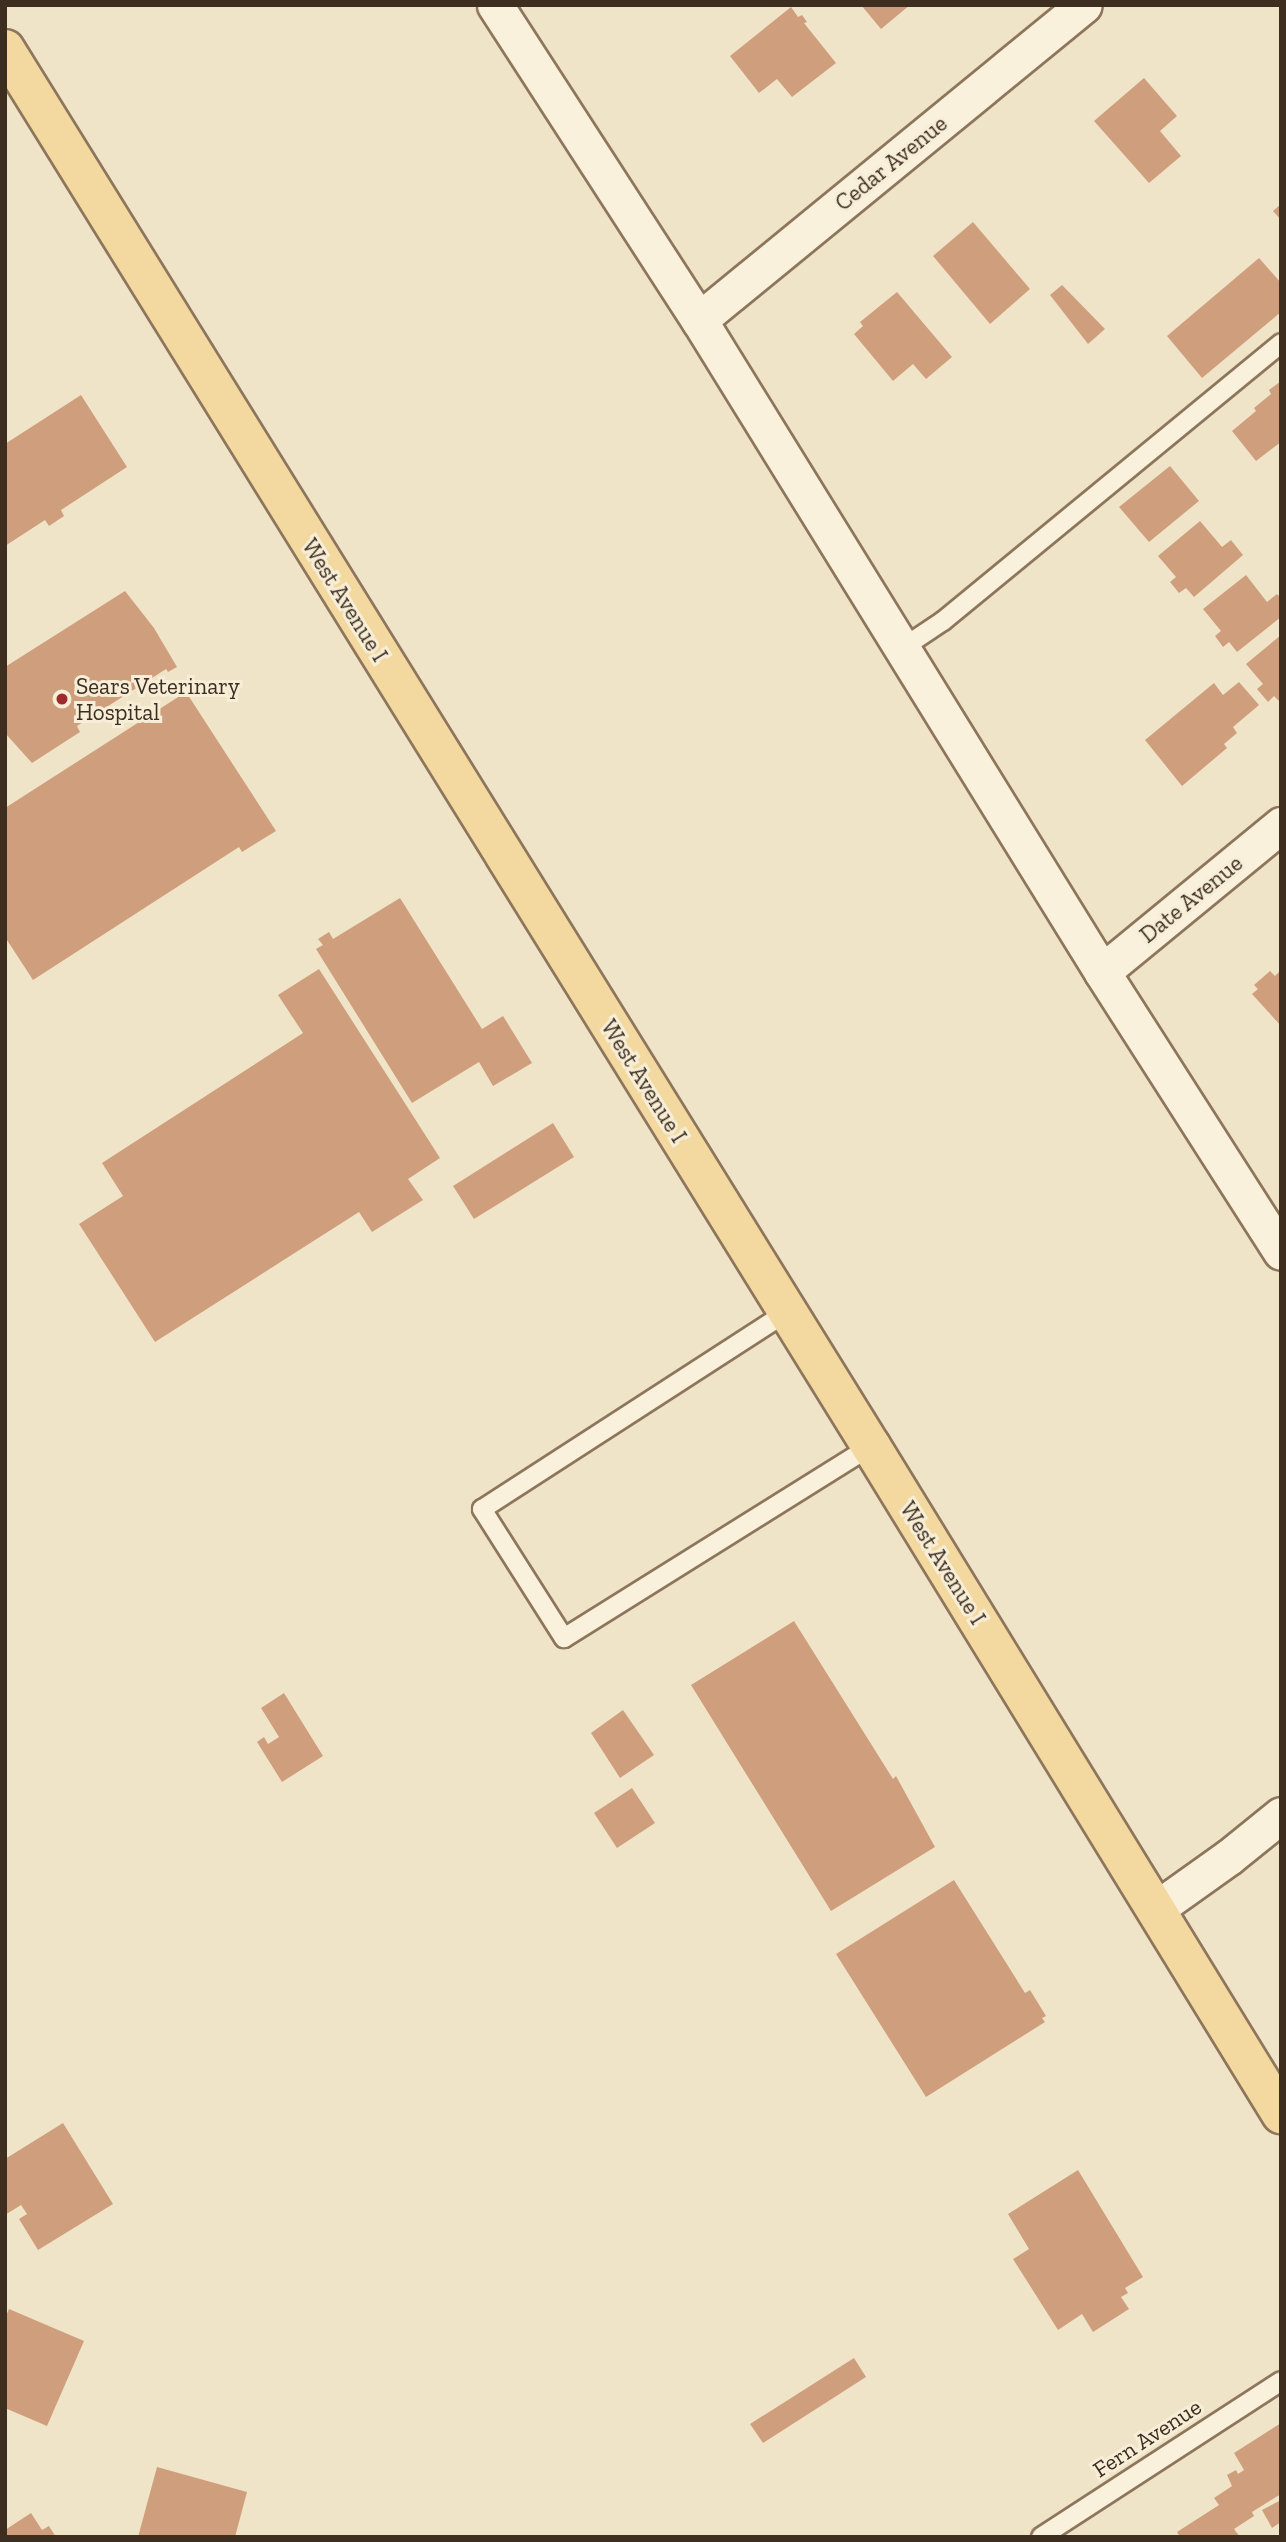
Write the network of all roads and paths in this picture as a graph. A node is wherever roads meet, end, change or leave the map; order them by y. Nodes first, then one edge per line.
1 (495, 5) edge
2 (1084, 5) edge
3 (5, 50) edge
4 (699, 320) junction
5 (1281, 343) edge
6 (901, 649) junction
7 (1281, 825) edge
8 (1102, 972) junction
9 (1281, 1252) edge
10 (787, 1312) junction
11 (871, 1446) junction
12 (1281, 1815) edge
13 (1156, 1909) junction
14 (1281, 2114) edge
15 (1281, 2381) edge
16 (1041, 2537) edge

1 - 4 street
2 - 4 street, Cedar Avenue
3 - 10 main road, West Avenue I
4 - 6 street
5 - 6 lane
6 - 8 street
7 - 8 street, Date Avenue
8 - 9 street
10 - 11 main road, West Avenue I
10 - 11 lane
11 - 13 main road, West Avenue I
12 - 13 street
13 - 14 main road, West Avenue I
15 - 16 lane, Fern Avenue

